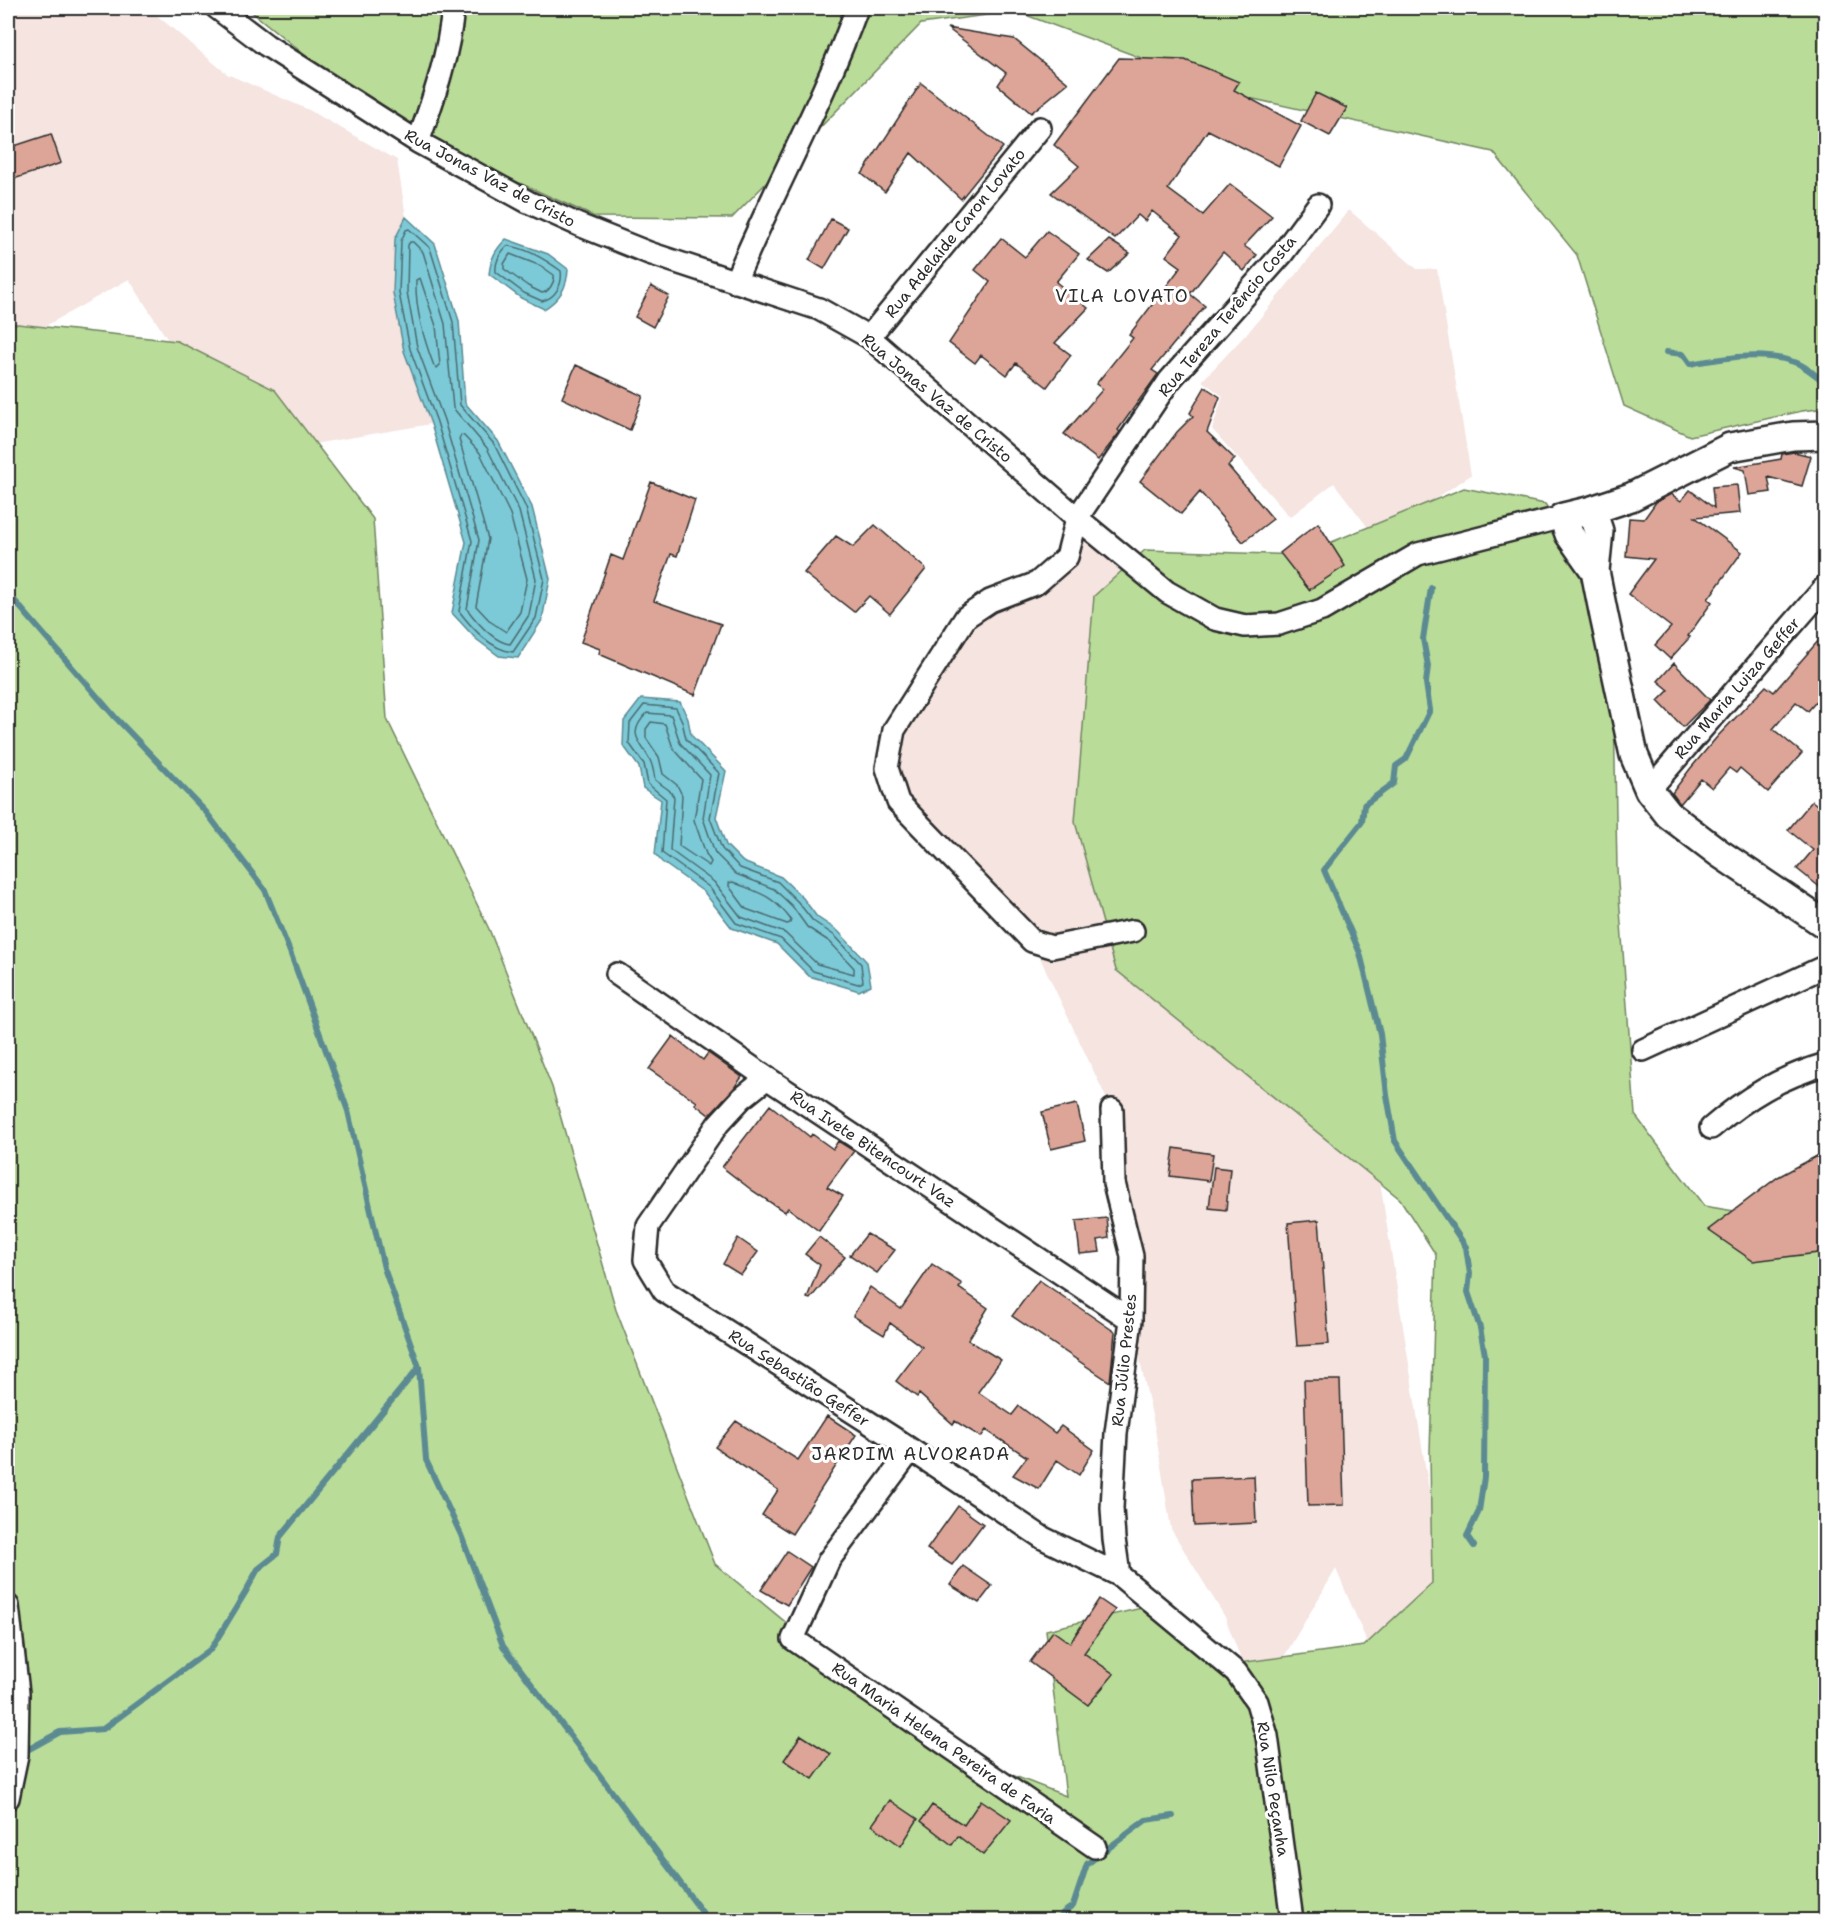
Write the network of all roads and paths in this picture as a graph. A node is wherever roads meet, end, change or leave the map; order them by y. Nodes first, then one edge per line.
1 (217, 8) edge
2 (453, 8) edge
3 (857, 8) edge
4 (1040, 128) dead end
5 (418, 142) junction
6 (1318, 205) dead end
7 (735, 282) junction
8 (869, 338) junction
9 (1826, 435) edge
10 (1592, 510) junction
11 (1563, 517) junction
12 (1077, 518) junction
13 (1595, 571) junction
14 (1826, 586) edge
15 (1649, 790) junction
16 (1824, 922) edge
17 (1133, 931) dead end
18 (1826, 966) edge
19 (617, 974) dead end
20 (1643, 1050) dead end
21 (1826, 1064) edge
22 (767, 1078) junction
23 (1112, 1110) dead end
24 (1711, 1128) dead end
25 (1131, 1320) junction
26 (911, 1450) junction
27 (1119, 1575) junction
28 (8, 1606) edge
29 (8, 1798) edge
30 (1095, 1847) dead end
31 (1292, 1920) edge

1 - 5 street, Rua Jonas Vaz de Cristo
2 - 5 street
3 - 7 street
4 - 8 street, Rua Adelaide Caron Lovato
5 - 7 street, Rua Jonas Vaz de Cristo
6 - 12 street, Rua Tereza Terêncio Costa
7 - 8 street, Rua Jonas Vaz de Cristo
8 - 12 street, Rua Jonas Vaz de Cristo
9 - 10 main road
10 - 11 main road
10 - 13 main road
11 - 12 street, Rua Jonas Vaz de Cristo
11 - 13 main road
12 - 17 street, Rua Tereza Terêncio Costa
13 - 15 main road
14 - 15 street, Rua Maria Luiza Geffer
15 - 16 main road
18 - 20 street
19 - 22 street, Rua Ivete Bitencourt Vaz
21 - 24 street
22 - 25 street, Rua Ivete Bitencourt Vaz
22 - 26 street, Rua Sebastião Geffer
23 - 25 street, Rua Júlio Prestes
25 - 27 street, Rua Júlio Prestes
26 - 27 street, Rua Sebastião Geffer
26 - 30 street, Rua Maria Helena Pereira de Faria
27 - 31 street, Rua Nilo Peçanha
28 - 29 street

